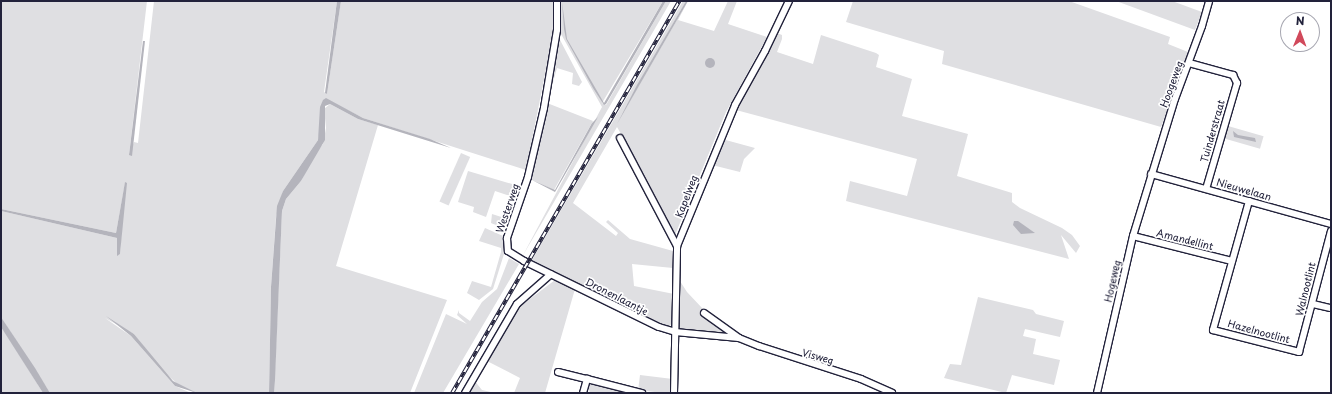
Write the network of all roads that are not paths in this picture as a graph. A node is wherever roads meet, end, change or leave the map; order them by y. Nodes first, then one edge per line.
1 (557, 1) edge
2 (789, 1) edge
3 (1209, 1) edge
4 (1189, 63) junction
5 (620, 138) dead end
6 (1152, 174) junction
7 (1206, 189) junction
8 (1249, 202) junction
9 (1331, 224) edge
10 (1331, 231) edge
11 (1133, 236) junction
12 (677, 246) junction
13 (1232, 261) junction
14 (551, 274) junction
15 (1313, 304) junction
16 (1331, 308) edge
17 (704, 313) dead end
18 (676, 332) junction
19 (739, 338) junction
20 (1299, 352) joint
21 (558, 372) dead end
22 (586, 380) junction
23 (465, 393) edge
24 (584, 393) edge
25 (642, 393) edge
26 (674, 393) edge
27 (892, 393) edge
28 (1097, 393) edge

1 - 14 street, Westerweg
2 - 12 street, Kapelweg
3 - 4 street, Hoogeweg
4 - 6 street, Hoogeweg
4 - 7 street, Tuinderstraat
5 - 12 street
6 - 7 street, Nieuwelaan
6 - 11 street, Hogeweg
7 - 8 street, Nieuwelaan
8 - 9 street, Nieuwelaan
8 - 13 street
10 - 15 street, Walnootlint
11 - 13 street, Amandellint
11 - 28 street, Hogeweg
12 - 18 street, Kapelweg
13 - 20 street, Hazelnootlint
14 - 18 street, Dronenlaantje
14 - 23 street
15 - 16 street
15 - 20 street, Walnootlint
17 - 19 street, Visweg
18 - 19 street, Visweg
18 - 26 street, Kapelweg
19 - 27 street, Visweg
21 - 22 street
22 - 24 street
22 - 25 street

